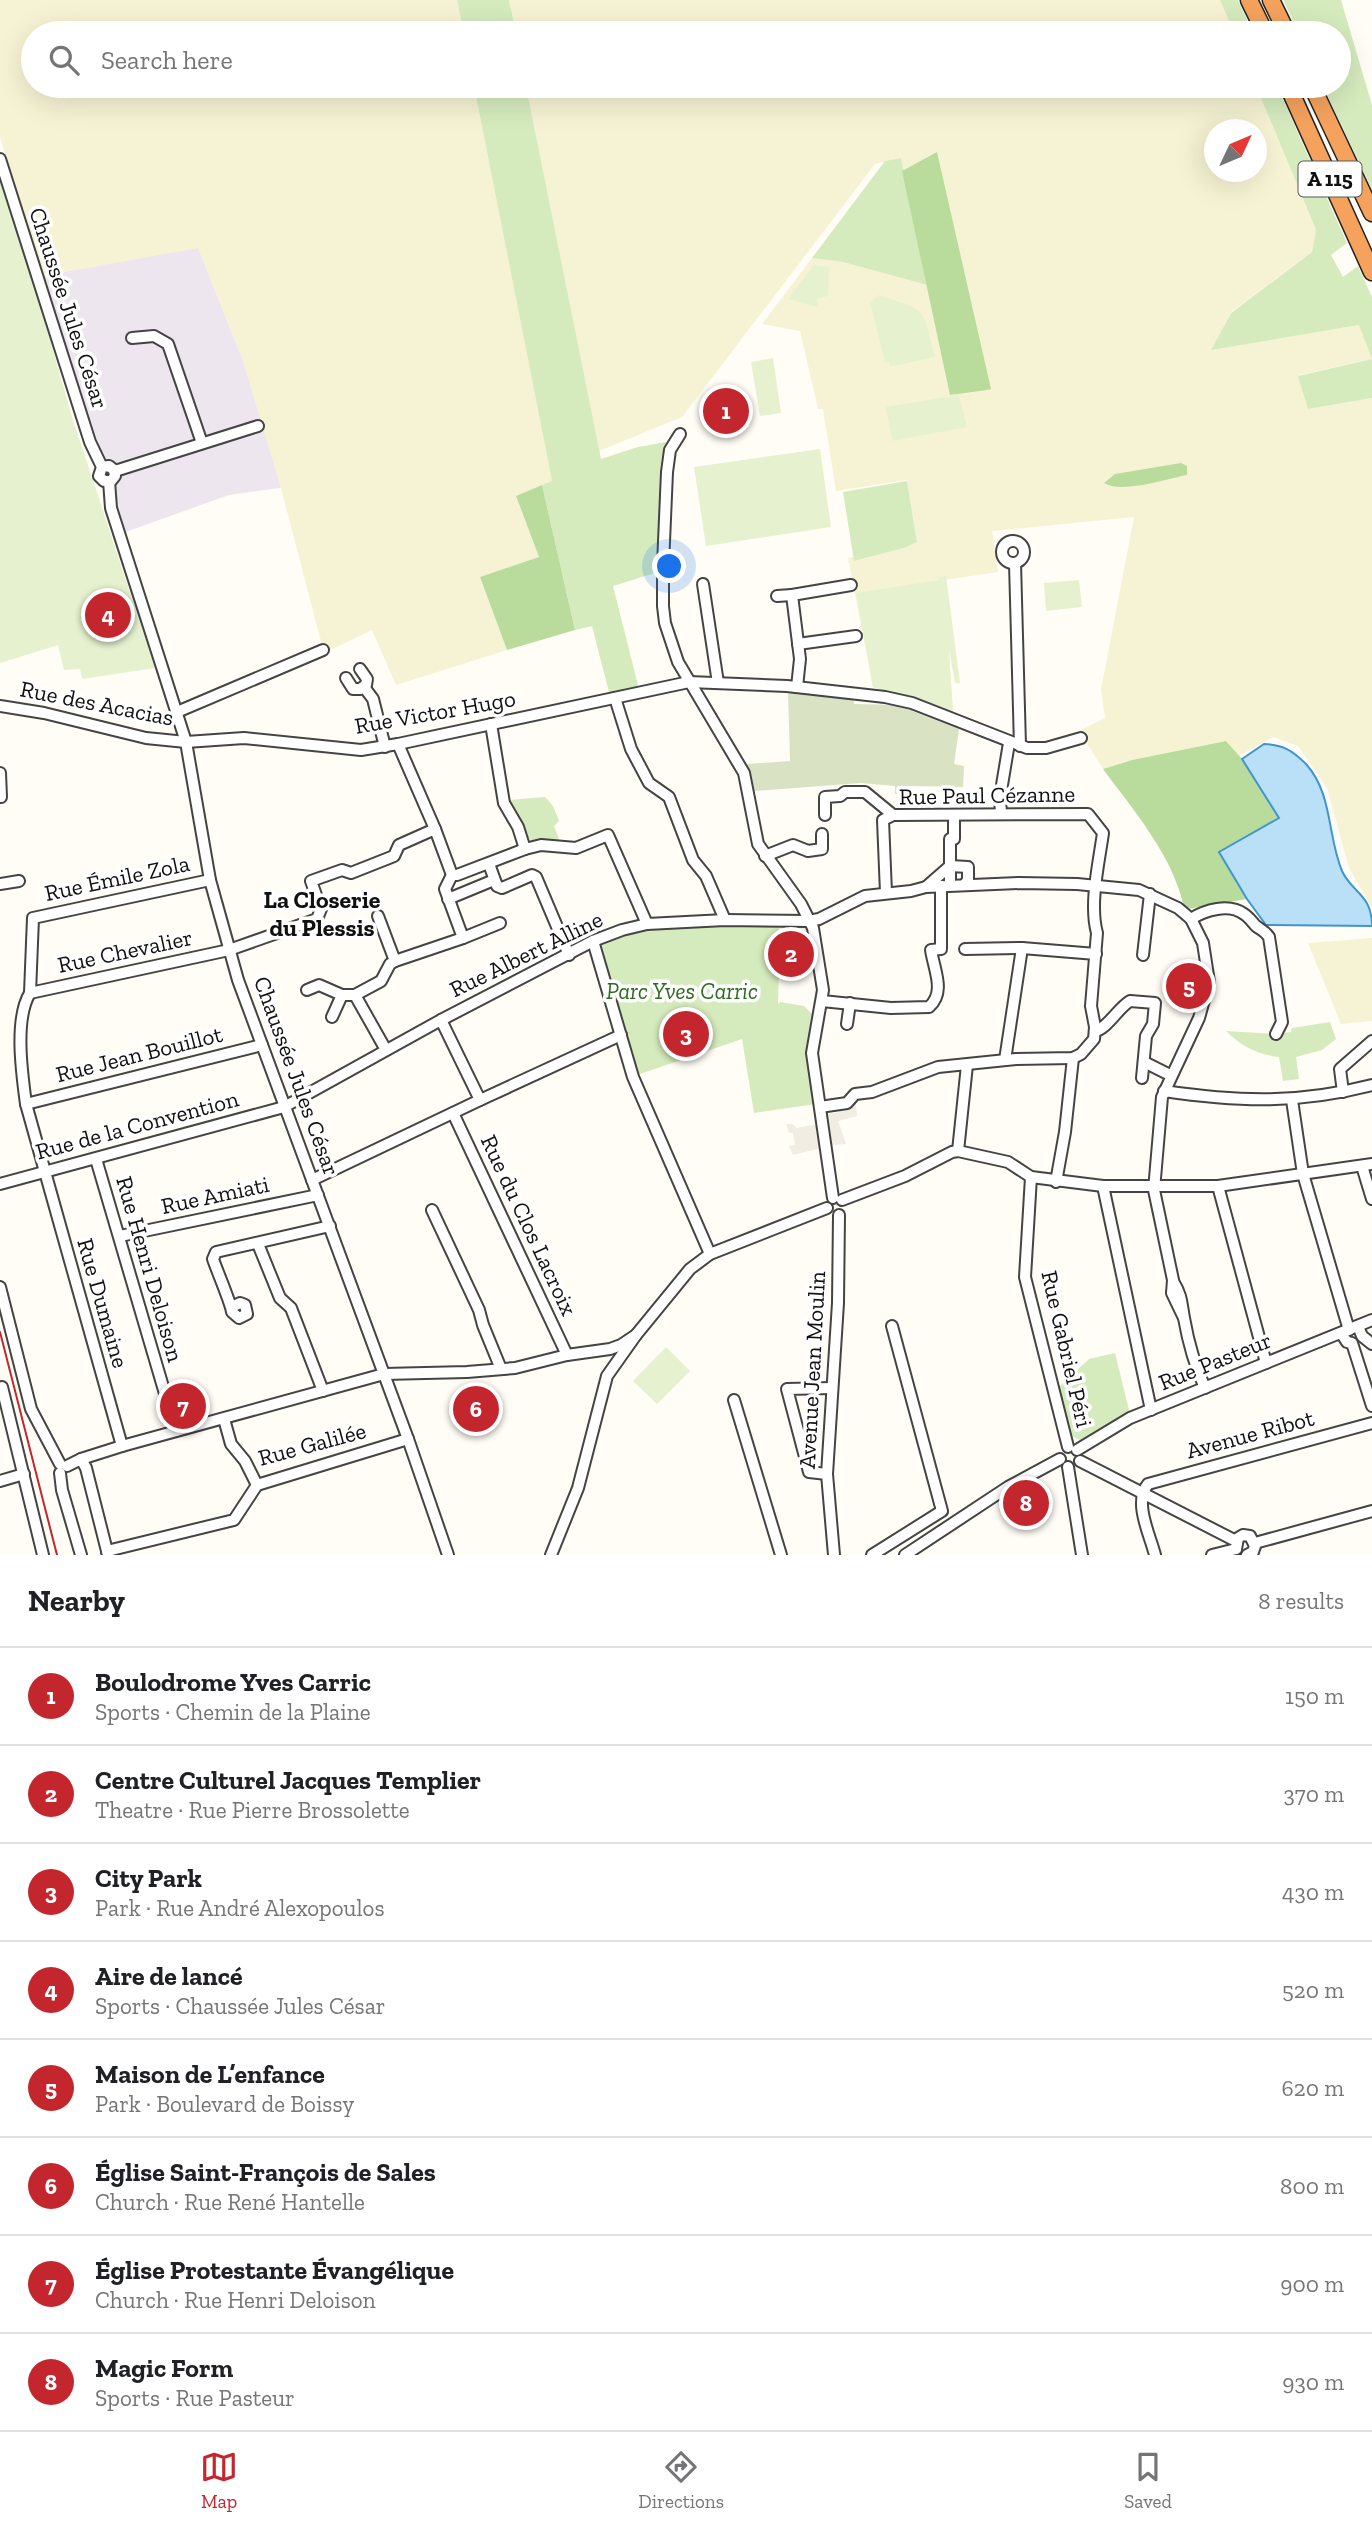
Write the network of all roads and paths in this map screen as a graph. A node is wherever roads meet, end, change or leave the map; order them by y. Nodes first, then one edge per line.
1 (1249, 0) edge
2 (1271, 0) edge
3 (1259, 21) edge
4 (1281, 21) edge
5 (1293, 98) edge
6 (1318, 98) edge
7 (0, 159) edge
8 (1372, 213) edge
9 (1372, 272) edge
10 (132, 338) dead end
11 (257, 426) dead end
12 (680, 434) dead end
13 (202, 443) junction
14 (112, 476) junction
15 (1038, 549) dead end
16 (1024, 550) junction
17 (1015, 563) junction
18 (851, 585) dead end
19 (700, 590) dead end
20 (792, 595) junction
21 (777, 596) dead end
22 (856, 636) dead end
23 (798, 644) junction
24 (323, 650) dead end
25 (360, 670) dead end
26 (346, 678) dead end
27 (689, 682) junction
28 (718, 683) junction
29 (363, 687) junction
30 (797, 687) junction
31 (615, 698) junction
32 (0, 706) edge
33 (177, 712) junction
34 (491, 724) junction
35 (1081, 738) dead end
36 (186, 742) junction
37 (398, 744) junction
38 (1015, 744) junction
39 (385, 747) junction
40 (0, 773) edge
41 (1, 797) edge
42 (1001, 814) junction
43 (825, 815) dead end
44 (954, 815) junction
45 (893, 816) junction
46 (435, 829) junction
47 (822, 834) dead end
48 (526, 849) junction
49 (765, 856) junction
50 (489, 864) junction
51 (950, 866) junction
52 (454, 875) junction
53 (210, 880) junction
54 (494, 880) junction
55 (19, 881) dead end
56 (0, 884) edge
57 (965, 884) junction
58 (945, 886) junction
59 (926, 887) junction
60 (1097, 887) junction
61 (886, 893) junction
62 (1150, 894) junction
63 (448, 898) junction
64 (377, 916) dead end
65 (33, 918) joint
66 (1191, 919) junction
67 (725, 920) junction
68 (808, 920) junction
69 (500, 923) dead end
70 (647, 924) junction
71 (463, 938) junction
72 (593, 941) junction
73 (965, 948) dead end
74 (1022, 948) junction
75 (229, 950) junction
76 (1096, 954) junction
77 (569, 955) junction
78 (1143, 955) dead end
79 (395, 961) junction
80 (307, 990) dead end
81 (30, 993) junction
82 (341, 995) junction
83 (355, 995) junction
84 (822, 1001) junction
85 (850, 1003) junction
86 (332, 1017) dead end
87 (441, 1020) junction
88 (847, 1024) dead end
89 (1095, 1031) junction
90 (1276, 1034) dead end
91 (621, 1035) junction
92 (1372, 1041) edge
93 (262, 1045) junction
94 (386, 1050) junction
95 (1073, 1058) junction
96 (1005, 1060) junction
97 (1144, 1062) junction
98 (967, 1065) junction
99 (1170, 1075) junction
100 (1142, 1078) dead end
101 (1372, 1085) edge
102 (1164, 1091) junction
103 (1343, 1092) junction
104 (480, 1100) junction
105 (1292, 1100) junction
106 (26, 1104) junction
107 (284, 1107) junction
108 (820, 1107) junction
109 (453, 1113) junction
110 (958, 1152) junction
111 (96, 1159) junction
112 (1367, 1165) edge
113 (45, 1172) junction
114 (1303, 1174) junction
115 (1031, 1177) junction
116 (312, 1180) junction
117 (1056, 1182) junction
118 (0, 1184) edge
119 (1102, 1186) junction
120 (1218, 1186) junction
121 (1154, 1187) junction
122 (318, 1195) junction
123 (1372, 1199) edge
124 (834, 1202) junction
125 (432, 1210) dead end
126 (330, 1226) junction
127 (120, 1236) junction
128 (258, 1244) junction
129 (710, 1254) junction
130 (0, 1287) edge
131 (232, 1307) dead end
132 (1372, 1320) edge
133 (892, 1326) dead end
134 (1352, 1334) junction
135 (636, 1335) junction
136 (1372, 1344) edge
137 (601, 1349) junction
138 (567, 1355) junction
139 (1266, 1363) junction
140 (501, 1369) junction
141 (384, 1374) junction
142 (607, 1376) junction
143 (2, 1387) dead end
144 (832, 1388) junction
145 (1201, 1390) junction
146 (323, 1391) junction
147 (734, 1400) dead end
148 (1372, 1406) edge
149 (1151, 1410) junction
150 (224, 1419) junction
151 (1372, 1423) edge
152 (176, 1431) junction
153 (408, 1439) junction
154 (122, 1446) junction
155 (1075, 1452) junction
156 (82, 1459) junction
157 (1064, 1463) junction
158 (62, 1468) junction
159 (24, 1474) junction
160 (827, 1474) junction
161 (0, 1481) edge
162 (257, 1485) junction
163 (62, 1490) junction
164 (1142, 1492) junction
165 (1372, 1511) edge
166 (830, 1527) junction
167 (1255, 1543) junction
168 (1244, 1552) edge
169 (108, 1553) edge
170 (43, 1555) edge
171 (74, 1555) edge
172 (80, 1555) edge
173 (448, 1555) edge
174 (551, 1555) edge
175 (782, 1555) edge
176 (834, 1555) edge
177 (839, 1555) edge
178 (872, 1555) edge
179 (905, 1555) edge
180 (1082, 1555) edge
181 (1155, 1555) edge
182 (1212, 1555) edge

1 - 3 highway
2 - 4 highway
5 - 9 highway, A 115
6 - 8 highway, A 115
7 - 14 street, Chaussée Jules César
10 - 13 street
11 - 13 street
12 - 27 street
13 - 14 street
14 - 33 street, Chaussée Jules César
15 - 16 street
16 - 17 street
16 - 17 street
17 - 38 street
18 - 20 street
19 - 28 street
20 - 21 street
20 - 23 street
22 - 23 street
23 - 30 street
24 - 33 street
25 - 29 street
26 - 29 street
27 - 28 street, Rue Victor Hugo
27 - 31 street, Rue Victor Hugo
27 - 49 street
28 - 30 street, Rue Victor Hugo
29 - 39 street
30 - 38 street, Rue Victor Hugo
31 - 34 street, Rue Victor Hugo
31 - 67 street
32 - 36 street, Rue des Acacias
33 - 36 street, Chaussée Jules César
34 - 37 street, Rue Victor Hugo
34 - 48 street
35 - 38 street
36 - 39 street, Rue Victor Hugo
36 - 53 street, Chaussée Jules César
37 - 39 street, Rue Victor Hugo
37 - 46 street
38 - 42 street
40 - 41 street
42 - 44 street, Rue Paul Cézanne
42 - 60 street, Rue Paul Cézanne
43 - 45 street
44 - 45 street, Rue Paul Cézanne
44 - 51 street
45 - 61 street, Rue Paul Cézanne
46 - 52 street
46 - 75 street, Rue Chevalier
47 - 49 street
48 - 50 street
48 - 70 street
49 - 68 street
50 - 52 street
50 - 54 street
51 - 57 street
51 - 58 street
51 - 59 street
52 - 63 street
53 - 65 street, Rue Émile Zola
53 - 75 street, Chaussée Jules César
54 - 63 street
54 - 77 street
55 - 56 street
57 - 58 street, Rue Albert Alline
57 - 60 street, Rue Albert Alline
58 - 59 street, Rue Albert Alline
58 - 85 street
59 - 61 street, Rue Albert Alline
60 - 62 street, Rue Albert Alline
60 - 76 street
61 - 68 street, Rue Albert Alline
62 - 66 street, Rue Albert Alline
62 - 78 street
63 - 71 street
64 - 79 street
65 - 81 street, Rue Dumaine
66 - 90 street
66 - 99 street
67 - 68 street, Rue Albert Alline
67 - 70 street, Rue Albert Alline
68 - 84 street
69 - 71 street
70 - 72 street, Rue Albert Alline
71 - 79 street
72 - 77 street, Rue Albert Alline
72 - 91 street
73 - 74 street
74 - 76 street
74 - 96 street
75 - 81 street, Rue Chevalier
75 - 93 street, Chaussée Jules César
76 - 89 street
77 - 87 street, Rue Albert Alline
79 - 83 street
80 - 82 street
81 - 106 street, Rue Dumaine
82 - 83 street
82 - 86 street
83 - 94 street
84 - 85 street
84 - 108 street
85 - 88 street
87 - 94 street, Rue Albert Alline
87 - 104 street
89 - 95 street
89 - 97 street
91 - 104 street
91 - 129 street
92 - 103 street
93 - 106 street, Rue Jean Bouillot
93 - 107 street, Chaussée Jules César
94 - 107 street, Rue Albert Alline
95 - 96 street
95 - 117 street
96 - 98 street
97 - 99 street
97 - 100 street
98 - 108 street
98 - 110 street
99 - 102 street
101 - 103 street
102 - 105 street
102 - 121 street
103 - 105 street
104 - 109 street
105 - 114 street
106 - 113 street, Rue Dumaine
107 - 111 street, Rue de la Convention
107 - 116 street, Chaussée Jules César
108 - 124 street
109 - 116 street
109 - 138 street, Rue du Clos Lacroix
110 - 115 street
110 - 124 street
111 - 113 street, Rue de la Convention
111 - 127 street, Rue Henri Deloison
112 - 114 street
112 - 123 street
113 - 118 street, Rue de la Convention
113 - 154 street, Rue Dumaine
114 - 120 street
114 - 134 street
115 - 117 street
115 - 155 street, Rue Gabriel Péri
116 - 122 street, Chaussée Jules César
117 - 119 street
119 - 121 street
119 - 149 street
120 - 121 street
120 - 139 street
121 - 145 street
122 - 126 street, Chaussée Jules César
122 - 127 street, Rue Amiati
124 - 129 street
124 - 144 street, Avenue Jean Moulin
125 - 140 street
126 - 128 street
126 - 141 street, Chaussée Jules César
127 - 152 street, Rue Henri Deloison
128 - 131 street
128 - 146 street
129 - 135 street
130 - 158 street
132 - 134 street, Rue Pasteur
133 - 178 street
134 - 136 street
134 - 139 street, Rue Pasteur
134 - 148 street
135 - 137 street
135 - 142 street
137 - 138 street
137 - 142 street
138 - 140 street
139 - 145 street, Rue Pasteur
140 - 141 street
141 - 146 street
141 - 153 street, Chaussée Jules César
142 - 174 street
143 - 159 street
144 - 160 street, Avenue Jean Moulin
144 - 160 street
145 - 149 street, Rue Pasteur
146 - 150 street
147 - 175 street
149 - 155 street, Rue Pasteur
150 - 152 street
150 - 162 street, Rue Galilée
151 - 164 street, Avenue Ribot
152 - 154 street
153 - 162 street, Rue Galilée
153 - 173 street, Chaussée Jules César
154 - 156 street
155 - 157 street, Rue Pasteur
155 - 157 street
155 - 164 street
156 - 158 street
156 - 169 street
157 - 179 street
157 - 180 street
158 - 163 street
159 - 161 street
159 - 170 street
160 - 166 street, Avenue Jean Moulin
162 - 169 street
163 - 171 street
163 - 172 street
164 - 168 street
164 - 181 street
165 - 167 street
166 - 176 street, Avenue Jean Moulin
166 - 177 street, Avenue Jean Moulin
167 - 168 street
167 - 168 street
168 - 182 street

